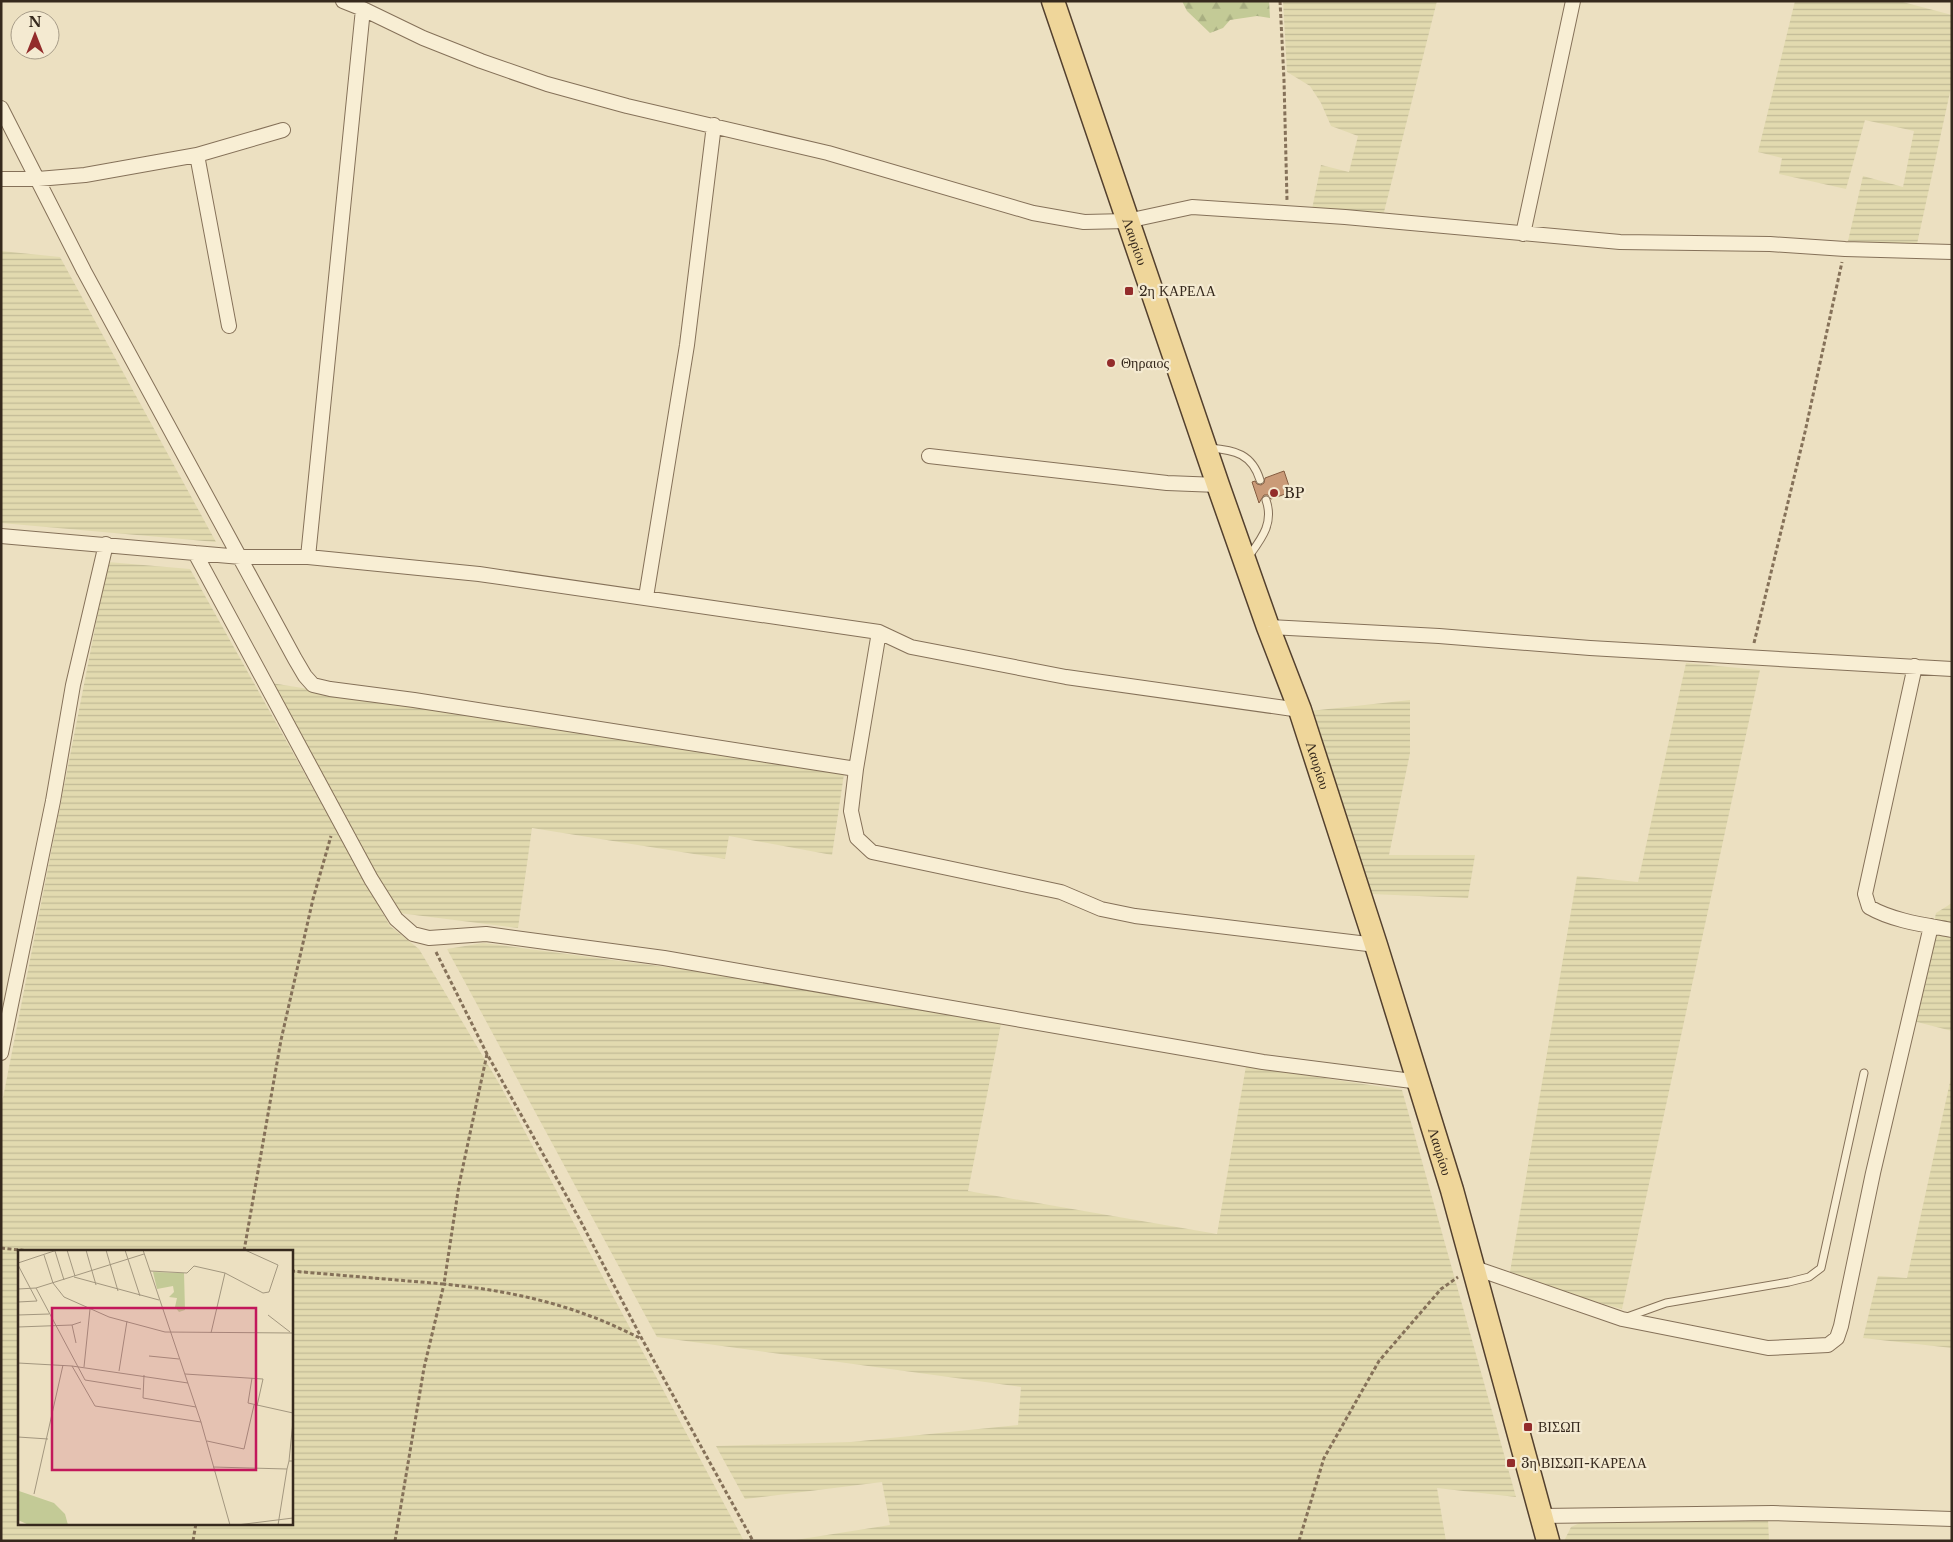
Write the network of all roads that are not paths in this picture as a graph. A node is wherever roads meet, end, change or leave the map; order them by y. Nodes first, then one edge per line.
1 (343, 1) edge
2 (1053, 1) edge
3 (1573, 1) edge
4 (363, 8) junction
5 (1, 108) edge
6 (714, 125) junction
7 (283, 130) dead end
8 (196, 155) junction
9 (1, 179) edge
10 (38, 179) junction
11 (1127, 221) junction
12 (1523, 234) junction
13 (1952, 252) edge
14 (229, 326) dead end
15 (1205, 447) junction
16 (929, 456) dead end
17 (1260, 480) dead end
18 (1218, 485) junction
19 (1266, 500) dead end
20 (1, 536) edge
21 (106, 544) junction
22 (195, 553) junction
23 (240, 557) junction
24 (308, 558) junction
25 (1245, 561) junction
26 (646, 597) junction
27 (1268, 627) junction
28 (878, 632) junction
29 (1915, 666) junction
30 (1952, 669) edge
31 (1300, 710) junction
32 (856, 769) junction
33 (1931, 926) junction
34 (1952, 930) edge
35 (1376, 945) junction
36 (1, 1053) edge
37 (1864, 1073) dead end
38 (1420, 1082) junction
39 (1472, 1267) junction
40 (1622, 1319) junction
41 (1541, 1516) junction
42 (1952, 1519) edge
43 (1548, 1541) edge

1 - 4 street
2 - 11 main road, Λαυρίου
3 - 12 street
4 - 6 street
4 - 24 street
5 - 10 street
6 - 11 street
6 - 26 street
7 - 8 street
8 - 10 street
8 - 14 street
9 - 10 street
10 - 23 street
11 - 12 street
11 - 15 main road, Λαυρίου
12 - 13 street
15 - 17 lane
15 - 18 main road, Λαυρίου
16 - 18 street
18 - 25 main road, Λαυρίου
19 - 25 lane
20 - 21 street
21 - 22 street
21 - 36 street
22 - 23 street
22 - 38 street
23 - 24 street
23 - 32 street
24 - 26 street
25 - 27 main road, Λαυρίου
26 - 28 street
27 - 29 street
27 - 31 main road, Λαυρίου
28 - 31 street
28 - 32 street
29 - 30 street
29 - 33 street
31 - 35 main road, Λαυρίου
32 - 35 street
33 - 34 street
33 - 40 street
35 - 38 main road, Λαυρίου
37 - 40 lane
38 - 39 main road, Λαυρίου
39 - 40 street
39 - 41 main road, Λαυρίου
41 - 42 street
41 - 43 main road, Λαυρίου

